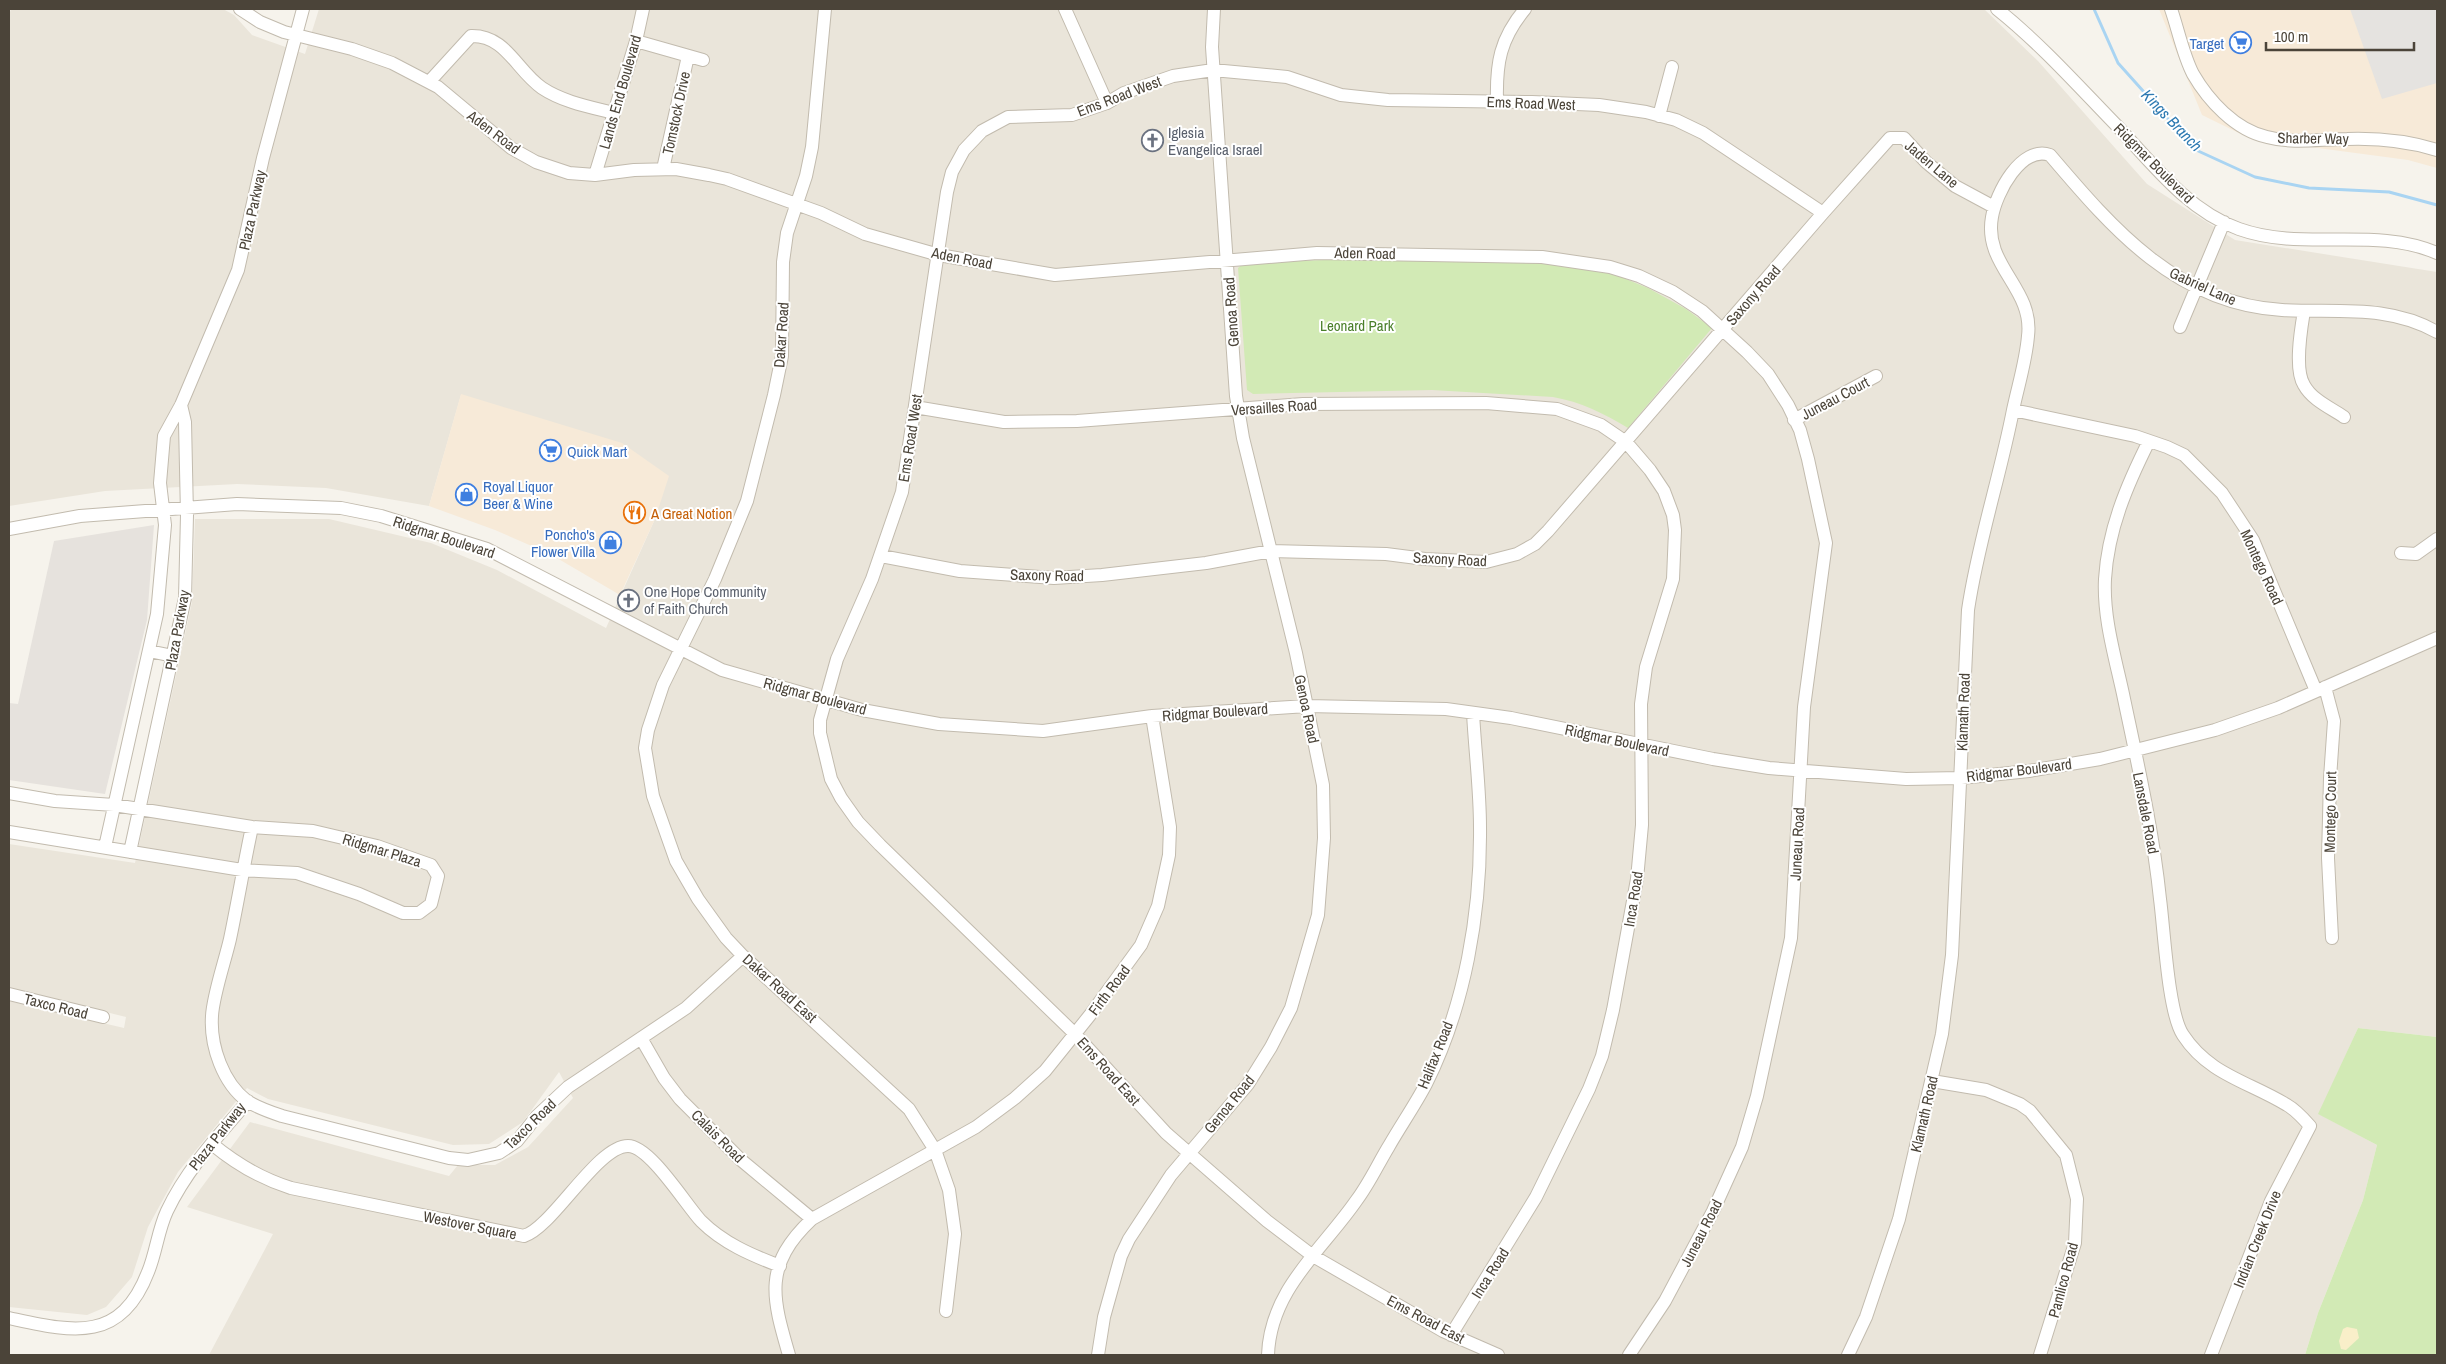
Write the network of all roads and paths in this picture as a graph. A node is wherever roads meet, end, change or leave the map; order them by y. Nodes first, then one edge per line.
1 (240, 9) edge
2 (303, 9) edge
3 (644, 9) edge
4 (825, 9) edge
5 (1064, 9) edge
6 (1214, 9) edge
7 (1525, 9) edge
8 (1998, 9) edge
9 (2171, 9) edge
10 (296, 35) junction
11 (636, 40) junction
12 (688, 56) junction
13 (702, 60) dead end
14 (1672, 67) dead end
15 (1213, 70) junction
16 (429, 82) junction
17 (1497, 101) junction
18 (1107, 103) junction
19 (614, 113) junction
20 (1659, 116) junction
21 (1895, 137) joint
22 (2437, 150) edge
23 (2043, 152) joint
24 (663, 170) junction
25 (595, 175) junction
26 (796, 205) junction
27 (1994, 207) junction
28 (1823, 213) junction
29 (2224, 222) junction
30 (2437, 253) edge
31 (939, 255) junction
32 (1228, 260) junction
33 (2196, 286) junction
34 (2304, 311) junction
35 (2180, 327) dead end
36 (1723, 330) junction
37 (2437, 332) edge
38 (1876, 376) dead end
39 (181, 405) junction
40 (915, 407) junction
41 (1238, 409) junction
42 (2013, 410) junction
43 (2344, 417) dead end
44 (1794, 420) junction
45 (2149, 440) junction
46 (1626, 442) junction
47 (187, 506) junction
48 (164, 508) junction
49 (9, 529) edge
50 (2437, 539) edge
51 (1271, 551) junction
52 (2401, 553) dead end
53 (881, 556) junction
54 (2437, 638) edge
55 (681, 649) junction
56 (149, 651) junction
57 (173, 656) junction
58 (2320, 689) junction
59 (826, 700) junction
60 (1307, 706) junction
61 (1473, 713) junction
62 (1152, 716) junction
63 (1642, 745) junction
64 (2134, 751) junction
65 (1801, 771) junction
66 (1961, 778) junction
67 (9, 793) edge
68 (114, 805) junction
69 (140, 809) junction
70 (252, 827) junction
71 (9, 832) edge
72 (105, 847) junction
73 (130, 852) junction
74 (242, 870) junction
75 (2332, 938) dead end
76 (743, 956) junction
77 (9, 994) edge
78 (104, 1017) dead end
79 (1075, 1034) junction
80 (641, 1038) junction
81 (1932, 1081) junction
82 (248, 1101) junction
83 (2310, 1126) joint
84 (212, 1144) junction
85 (935, 1150) junction
86 (1190, 1153) junction
87 (812, 1219) junction
88 (1313, 1256) junction
89 (780, 1266) junction
90 (946, 1310) dead end
91 (9, 1318) edge
92 (1451, 1334) junction
93 (789, 1355) edge
94 (1098, 1355) edge
95 (1268, 1355) edge
96 (1498, 1355) edge
97 (1629, 1355) edge
98 (1848, 1355) edge
99 (2040, 1355) edge
100 (2212, 1355) edge

1 - 10 street, Aden Road
2 - 10 street, Plaza Parkway
3 - 11 street, Lands End Boulevard
4 - 26 street, Dakar Road
5 - 18 street
6 - 15 street, Genoa Road
7 - 17 street
8 - 29 street, Ridgmar Boulevard
9 - 22 street, Sharber Way
10 - 16 street, Aden Road
10 - 39 street, Plaza Parkway
11 - 12 street
11 - 19 street, Lands End Boulevard
12 - 13 street
12 - 24 street, Tomstock Drive
14 - 20 street
15 - 17 street, Ems Road West
15 - 18 street, Ems Road West
15 - 32 street, Genoa Road
16 - 19 street
16 - 25 street, Aden Road
17 - 20 street, Ems Road West
18 - 31 street, Ems Road West
19 - 25 street, Lands End Boulevard
20 - 28 street, Ems Road West
21 - 27 street, Jaden Lane
21 - 28 street, Saxony Road
23 - 27 street, Klamath Road
23 - 33 street, Gabriel Lane
24 - 25 street, Aden Road
24 - 26 street, Aden Road
26 - 31 street, Aden Road
26 - 55 street, Dakar Road
27 - 42 street, Klamath Road
28 - 36 street, Saxony Road
29 - 30 street, Ridgmar Boulevard
29 - 33 street
31 - 32 street, Aden Road
31 - 40 street, Ems Road West
32 - 36 street, Aden Road
32 - 41 street, Genoa Road
33 - 34 street, Gabriel Lane
33 - 35 street
34 - 37 street, Gabriel Lane
34 - 43 street
36 - 44 street, Juneau Road
36 - 46 street, Saxony Road
38 - 44 street, Juneau Court
39 - 47 street, Plaza Parkway
39 - 48 street, Plaza Parkway
40 - 41 street, Versailles Road
40 - 53 street, Ems Road West
41 - 46 street, Versailles Road
41 - 51 street, Genoa Road
42 - 45 street, Montego Road
42 - 66 street, Klamath Road
44 - 65 street, Juneau Road
45 - 58 street, Montego Road
45 - 64 street, Lansdale Road
46 - 51 street, Saxony Road
46 - 63 street, Inca Road
47 - 48 street, Ridgmar Boulevard
47 - 55 street, Ridgmar Boulevard
47 - 57 street, Plaza Parkway
48 - 49 street, Ridgmar Boulevard
48 - 56 street, Plaza Parkway
50 - 52 street
51 - 53 street, Saxony Road
51 - 60 street, Genoa Road
53 - 59 street, Ems Road West
54 - 58 street, Ridgmar Boulevard
55 - 59 street, Ridgmar Boulevard
55 - 76 street, Dakar Road East
56 - 57 street
56 - 68 street, Plaza Parkway
57 - 69 street, Plaza Parkway
58 - 64 street, Ridgmar Boulevard
58 - 75 street, Montego Court
59 - 62 street, Ridgmar Boulevard
59 - 79 street, Ems Road East
60 - 61 street, Ridgmar Boulevard
60 - 62 street, Ridgmar Boulevard
60 - 86 street, Genoa Road
61 - 63 street, Ridgmar Boulevard
61 - 88 street, Halifax Road
62 - 79 street, Firth Road
63 - 65 street, Ridgmar Boulevard
63 - 92 street, Inca Road
64 - 66 street, Ridgmar Boulevard
64 - 83 street, Lansdale Road
65 - 66 street, Ridgmar Boulevard
65 - 97 street, Juneau Road
66 - 81 street, Klamath Road
67 - 68 street, Ridgmar Plaza
68 - 69 street, Ridgmar Plaza
68 - 72 street, Plaza Parkway
69 - 70 street, Ridgmar Plaza
69 - 73 street, Plaza Parkway
70 - 74 street, Plaza Parkway
70 - 74 street, Ridgmar Plaza
71 - 72 street, Ridgmar Plaza
72 - 73 street, Ridgmar Plaza
73 - 74 street, Ridgmar Plaza
74 - 82 street, Plaza Parkway
76 - 80 street, Taxco Road
76 - 85 street, Dakar Road East
77 - 78 street, Taxco Road
79 - 85 street, Firth Road
79 - 86 street, Ems Road East
80 - 82 street, Taxco Road
80 - 87 street, Calais Road
81 - 98 street, Klamath Road
81 - 99 street, Pamlico Road
82 - 84 street, Plaza Parkway
83 - 100 street, Indian Creek Drive
84 - 89 street, Westover Square
84 - 91 street, Plaza Parkway
85 - 87 street, Firth Road
85 - 90 street, Dakar Road East
86 - 88 street, Ems Road East
86 - 94 street, Genoa Road
87 - 89 street, Firth Road
88 - 92 street, Ems Road East
88 - 95 street, Halifax Road
89 - 93 street, Firth Road
92 - 96 street, Ems Road East

